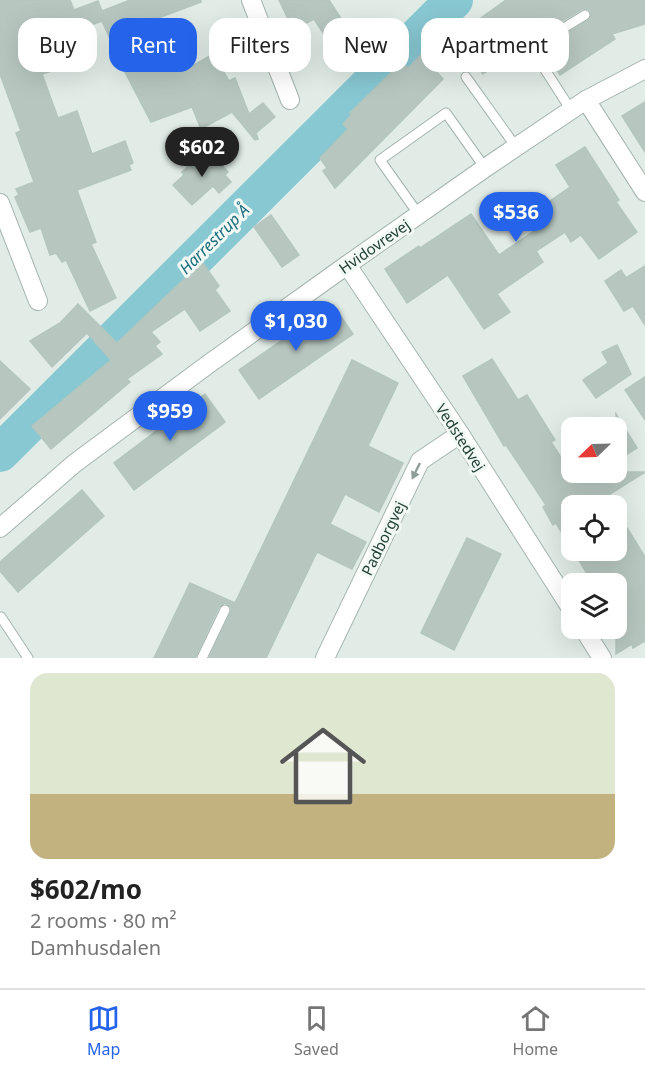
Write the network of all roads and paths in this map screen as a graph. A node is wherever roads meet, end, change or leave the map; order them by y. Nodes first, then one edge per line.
1 (251, 0) edge
2 (585, 15) dead end
3 (645, 69) edge
4 (466, 77) dead end
5 (290, 100) dead end
6 (579, 105) junction
7 (516, 147) junction
8 (485, 168) junction
9 (645, 192) edge
10 (0, 203) edge
11 (419, 215) junction
12 (347, 265) junction
13 (38, 301) dead end
14 (460, 435) junction
15 (0, 528) edge
16 (561, 593) edge
17 (225, 610) dead end
18 (1, 617) edge
19 (590, 639) edge
20 (28, 658) edge
21 (202, 658) edge
22 (325, 658) edge
23 (602, 658) edge

1 - 5 street
2 - 6 lane
3 - 6 street, Hvidovrevej
4 - 7 lane
6 - 7 street, Hvidovrevej
6 - 9 street
7 - 8 street, Hvidovrevej
8 - 11 street, Hvidovrevej
8 - 11 lane
10 - 13 street
11 - 12 street, Hvidovrevej
12 - 14 street, Vedstedvej
12 - 15 street, Hvidovrevej
14 - 16 street, Vedstedvej
14 -> 22 street, Padborgvej
17 - 21 lane
18 - 20 lane
19 - 23 street

